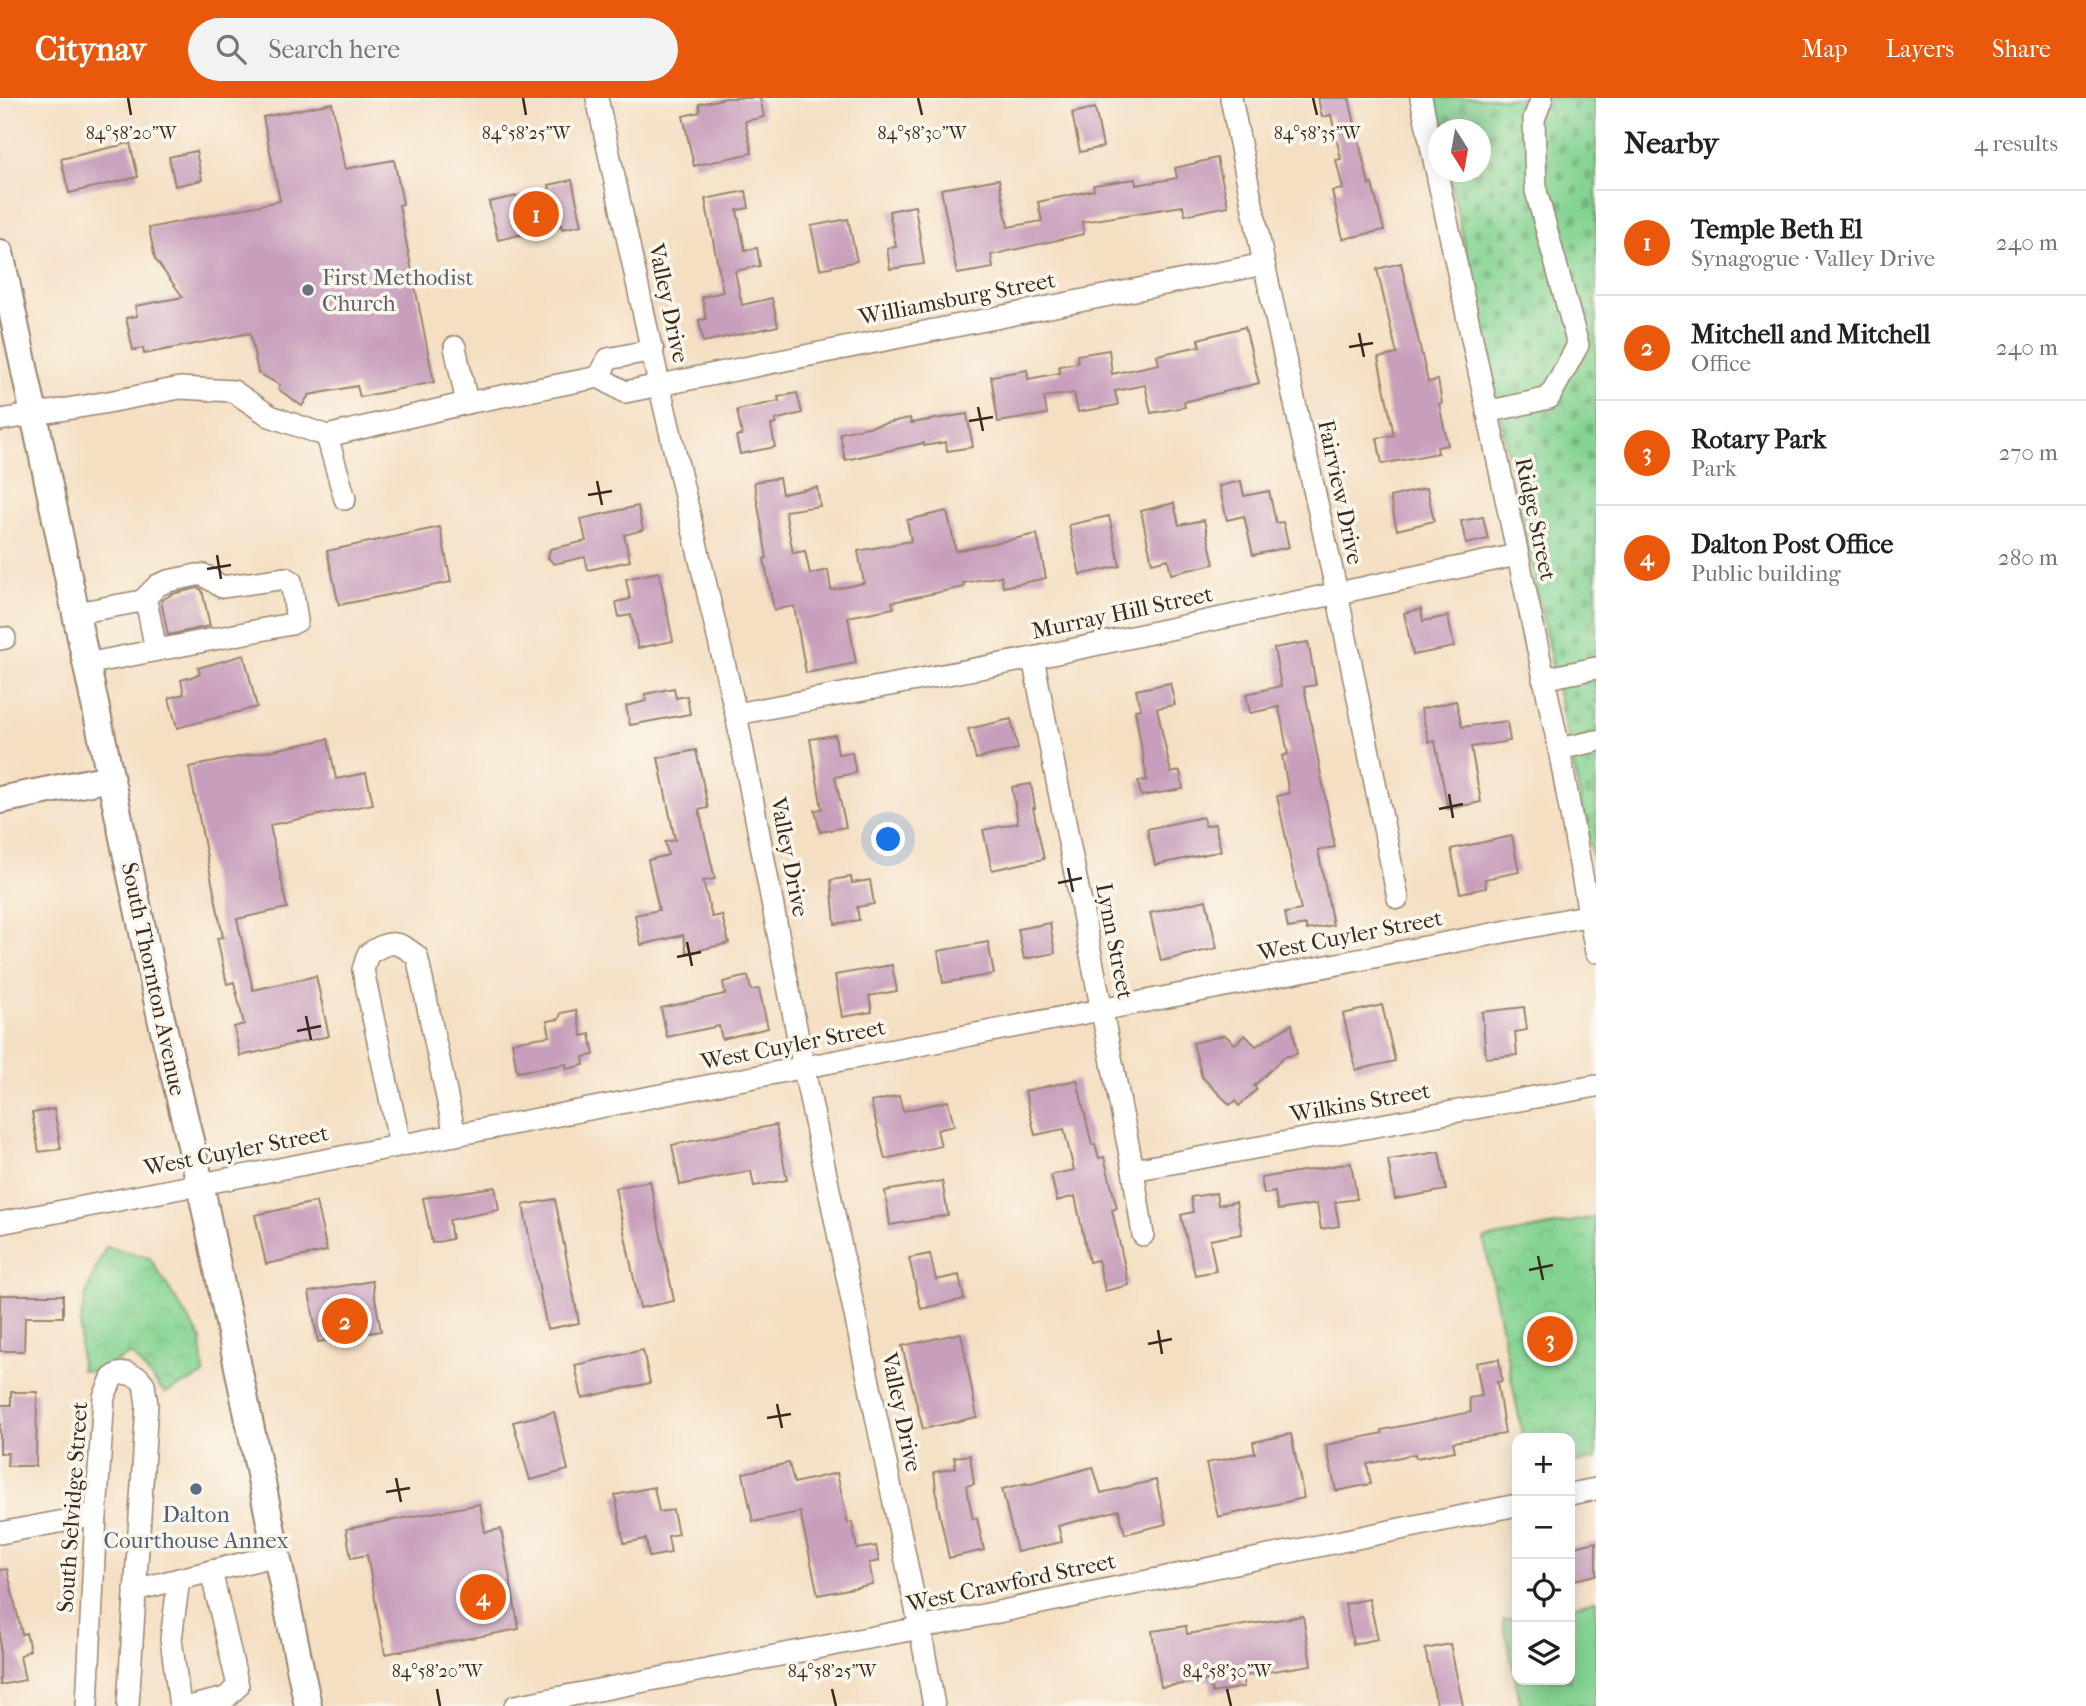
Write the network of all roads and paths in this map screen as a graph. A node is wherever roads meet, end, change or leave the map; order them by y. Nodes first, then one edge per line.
1 (597, 98) edge
2 (1231, 98) edge
3 (1421, 98) edge
4 (1542, 98) edge
5 (0, 253) edge
6 (1264, 264) junction
7 (455, 347) dead end
8 (653, 350) junction
9 (599, 377) junction
10 (659, 384) junction
11 (467, 403) junction
12 (1487, 412) junction
13 (33, 414) junction
14 (0, 420) edge
15 (327, 436) junction
16 (345, 499) dead end
17 (1517, 555) junction
18 (1337, 593) junction
19 (142, 601) junction
20 (76, 613) junction
21 (156, 650) junction
22 (1033, 658) junction
23 (86, 664) junction
24 (1596, 668) edge
25 (1543, 679) junction
26 (736, 714) junction
27 (1596, 741) edge
28 (1559, 749) junction
29 (110, 778) junction
30 (0, 800) edge
31 (1398, 898) dead end
32 (1593, 915) edge
33 (1596, 952) edge
34 (1101, 1011) junction
35 (804, 1069) junction
36 (1596, 1086) edge
37 (454, 1135) junction
38 (400, 1145) junction
39 (1133, 1170) junction
40 (200, 1183) junction
41 (0, 1223) edge
42 (1143, 1235) dead end
43 (1596, 1489) edge
44 (1575, 1493) edge
45 (1512, 1506) edge
46 (96, 1515) junction
47 (0, 1533) edge
48 (277, 1555) junction
49 (211, 1571) junction
50 (179, 1579) junction
51 (135, 1590) junction
52 (920, 1628) junction
53 (87, 1706) edge
54 (128, 1706) edge
55 (180, 1706) edge
56 (193, 1706) edge
57 (308, 1706) edge
58 (515, 1706) edge
59 (934, 1706) edge

1 - 8 street, Valley Drive
2 - 6 street, Fairview Drive
3 - 12 street, Ridge Street
4 - 12 street
5 - 13 main road, South Thornton Avenue
6 - 10 street, Williamsburg Street
6 - 18 street, Fairview Drive
7 - 11 street
8 - 9 street
8 - 10 street, Valley Drive
9 - 10 street, Williamsburg Street
9 - 11 street
10 - 26 street, Valley Drive
11 - 15 street
12 - 17 street, Ridge Street
13 - 14 street
13 - 15 street
13 - 20 main road, South Thornton Avenue
15 - 16 street
17 - 18 street, Murray Hill Street
17 - 25 street, Ridge Street
18 - 22 street, Murray Hill Street
18 - 31 street, Fairview Drive
19 - 20 street
19 - 21 street
19 - 21 street
20 - 23 main road, South Thornton Avenue
21 - 23 street
22 - 26 street, Murray Hill Street
22 - 34 street, Lynn Street
23 - 29 main road, South Thornton Avenue
24 - 25 street
25 - 28 street, Ridge Street
26 - 35 street, Valley Drive
27 - 28 street
28 - 32 street, Ridge Street
29 - 30 main road
29 - 40 main road, South Thornton Avenue
32 - 33 street, Ridge Street
32 - 34 street, West Cuyler Street
34 - 35 street, West Cuyler Street
34 - 39 street, Lynn Street
35 - 37 street, West Cuyler Street
35 - 52 street, Valley Drive
36 - 39 street, Wilkins Street
37 - 38 street, West Cuyler Street
37 - 38 street
38 - 40 street, West Cuyler Street
39 - 42 street, Lynn Street
40 - 41 street, West Cuyler Street
40 - 48 main road, South Thornton Avenue
43 - 44 street
45 - 52 street, West Crawford Street
46 - 47 street
46 - 51 street, South Selvidge Street
46 - 53 street, South Selvidge Street
48 - 49 street
48 - 57 main road, South Thornton Avenue
49 - 50 street
49 - 56 street
50 - 51 street
50 - 55 street
51 - 54 street, South Selvidge Street
52 - 58 street, West Crawford Street
52 - 59 street, Valley Drive

